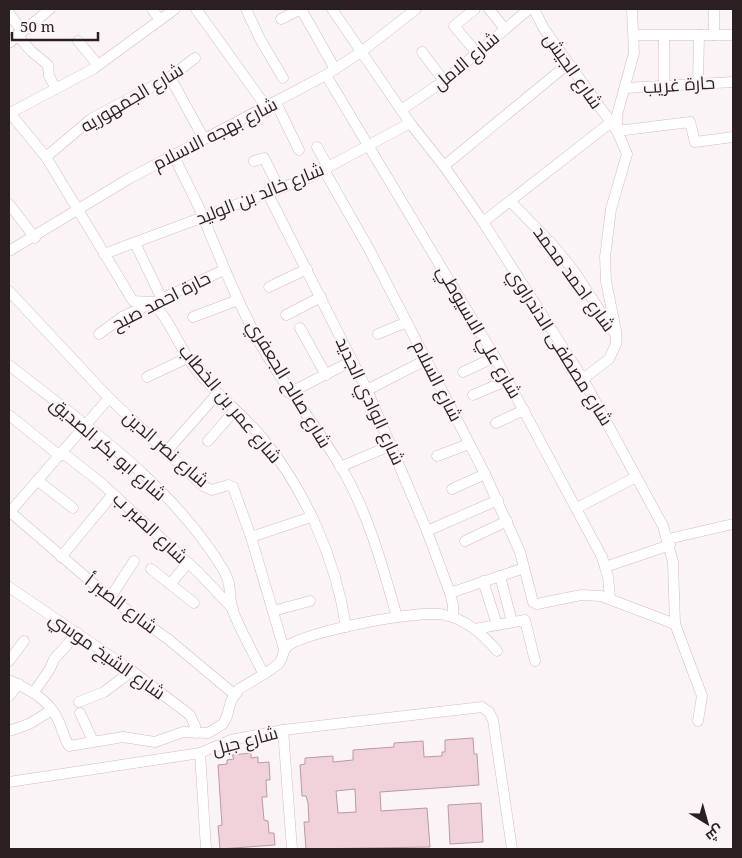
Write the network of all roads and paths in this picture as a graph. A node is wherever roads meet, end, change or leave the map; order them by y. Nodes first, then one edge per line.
1 (50, 9) edge
2 (152, 9) edge
3 (175, 9) edge
4 (196, 9) edge
5 (246, 9) edge
6 (301, 9) edge
7 (332, 9) edge
8 (416, 9) edge
9 (475, 9) edge
10 (488, 9) edge
11 (528, 9) edge
12 (534, 9) edge
13 (632, 9) edge
14 (714, 9) edge
15 (9, 13) edge
16 (160, 20) junction
17 (281, 20) dead end
18 (505, 29) junction
19 (20, 33) junction
20 (635, 35) junction
21 (699, 35) junction
22 (714, 35) junction
23 (664, 36) junction
24 (733, 36) edge
25 (78, 41) dead end
26 (9, 43) edge
27 (361, 52) junction
28 (422, 52) dead end
29 (477, 53) junction
30 (195, 58) dead end
31 (568, 64) junction
32 (98, 65) junction
33 (330, 72) junction
34 (170, 77) junction
35 (283, 78) dead end
36 (444, 81) junction
37 (733, 82) edge
38 (698, 83) junction
39 (664, 84) junction
40 (625, 88) junction
41 (56, 89) junction
42 (271, 105) junction
43 (402, 110) junction
44 (9, 112) edge
45 (410, 123) junction
46 (613, 127) junction
47 (733, 137) edge
48 (204, 138) junction
49 (367, 146) junction
50 (317, 148) dead end
51 (300, 150) dead end
52 (173, 154) junction
53 (46, 157) junction
54 (254, 161) dead end
55 (444, 166) junction
56 (326, 168) junction
57 (279, 188) junction
58 (267, 192) junction
59 (510, 201) junction
60 (9, 204) edge
61 (78, 209) junction
62 (204, 217) junction
63 (482, 222) junction
64 (34, 238) junction
65 (135, 243) junction
66 (9, 251) edge
67 (104, 254) junction
68 (307, 269) junction
69 (224, 270) junction
70 (269, 286) dead end
71 (9, 291) edge
72 (161, 297) junction
73 (322, 297) junction
74 (238, 300) junction
75 (151, 302) junction
76 (286, 315) dead end
77 (193, 318) dead end
78 (407, 322) junction
79 (300, 328) dead end
80 (99, 334) dead end
81 (378, 334) dead end
82 (617, 337) junction
83 (495, 357) junction
84 (187, 358) junction
85 (426, 360) junction
86 (352, 361) junction
87 (9, 365) edge
88 (463, 372) dead end
89 (326, 375) junction
90 (147, 377) dead end
91 (583, 379) junction
92 (508, 380) junction
93 (367, 390) junction
94 (218, 393) junction
95 (290, 393) junction
96 (473, 395) dead end
97 (110, 398) junction
98 (235, 410) junction
99 (524, 410) junction
100 (9, 415) edge
101 (496, 422) dead end
102 (86, 426) junction
103 (208, 441) dead end
104 (470, 444) junction
105 (392, 445) junction
106 (166, 452) junction
107 (61, 454) junction
108 (437, 456) dead end
109 (340, 467) junction
110 (485, 474) junction
111 (636, 477) junction
112 (38, 481) junction
113 (452, 489) dead end
114 (113, 494) junction
115 (498, 500) junction
116 (73, 508) dead end
117 (577, 508) junction
118 (9, 512) edge
119 (311, 517) junction
120 (507, 521) junction
121 (733, 524) edge
122 (427, 531) junction
123 (251, 537) junction
124 (464, 541) dead end
125 (669, 542) junction
126 (61, 557) junction
127 (134, 561) dead end
128 (188, 563) junction
129 (605, 567) junction
130 (524, 568) junction
131 (151, 569) dead end
132 (500, 576) junction
133 (483, 581) junction
134 (170, 584) junction
135 (9, 588) edge
136 (450, 593) junction
137 (110, 598) junction
138 (610, 598) junction
139 (310, 601) dead end
140 (194, 602) dead end
141 (232, 609) junction
142 (273, 611) junction
143 (397, 617) junction
144 (453, 617) junction
145 (512, 622) junction
146 (675, 624) junction
147 (497, 625) junction
148 (346, 627) junction
149 (475, 629) junction
150 (78, 633) junction
151 (24, 641) dead end
152 (284, 649) junction
153 (497, 651) dead end
154 (9, 661) edge
155 (535, 661) dead end
156 (132, 671) junction
157 (263, 673) junction
158 (14, 682) edge
159 (34, 692) junction
160 (234, 694) junction
161 (9, 696) edge
162 (52, 710) junction
163 (698, 721) dead end
164 (283, 730) junction
165 (9, 731) edge
166 (195, 732) junction
167 (93, 741) junction
168 (200, 753) junction
169 (9, 782) edge
170 (206, 849) edge
171 (292, 849) edge
172 (512, 849) edge

1 - 19 street
2 - 16 street
3 - 16 street
4 - 42 street
5 - 35 street
6 - 17 street
6 - 33 street, شارع علي الاسيوطي
7 - 27 street, شارع مصطفى الدندراوي
8 - 27 street, شارع بهجه الاسلام
9 - 29 street
10 - 18 street
11 - 18 street, شارع الامل
12 - 31 street, شارع الجيش
13 - 20 street
14 - 22 street
15 - 19 street
16 - 32 street
18 - 29 street, شارع الامل
19 - 26 street
19 - 41 street
20 - 23 street
20 - 40 street
21 - 22 street
21 - 23 street
21 - 38 street
22 - 24 street
23 - 39 street
25 - 32 street
27 - 33 street, شارع بهجه الاسلام
27 - 43 street, شارع مصطفى الدندراوي
28 - 36 street
29 - 36 street, شارع الامل
30 - 34 street, شارع الجمهوريه
31 - 46 street, شارع الجيش
31 - 55 street
32 - 41 street
33 - 42 street, شارع بهجه الاسلام
33 - 49 street, شارع علي الاسيوطي
34 - 48 street
34 - 53 street, شارع الجمهوريه
36 - 43 street, شارع الامل
37 - 38 street, حارة غريب
38 - 39 street, حارة غريب
39 - 40 street, حارة غريب
40 - 46 street
41 - 44 street
42 - 48 street, شارع بهجه الاسلام
42 - 51 street
43 - 45 street, شارع مصطفى الدندراوي
44 - 53 street
45 - 49 street, شارع خالد بن الوليد
45 - 55 street, شارع مصطفى الدندراوي
46 - 47 street
46 - 59 street
46 - 82 street, شارع الجيش
48 - 52 street, شارع بهجه الاسلام
49 - 56 street, شارع خالد بن الوليد
49 - 83 street, شارع علي الاسيوطي
50 - 56 street, شارع السلام
52 - 61 street, شارع بهجه الاسلام
52 - 62 street, شارع صالح الجعفري
53 - 61 street
54 - 57 street
55 - 63 street, شارع مصطفى الدندراوي
56 - 57 street, شارع خالد بن الوليد
56 - 78 street, شارع السلام
57 - 58 street, شارع خالد بن الوليد
58 - 62 street, شارع خالد بن الوليد
58 - 68 street, شارع الوادي الجديد
59 - 63 street
59 - 82 street, شارع احمد محمد
60 - 64 street
61 - 64 street, شارع بهجه الاسلام
61 - 67 street
62 - 65 street, شارع خالد بن الوليد
62 - 69 street, شارع صالح الجعفري
63 - 91 street, شارع مصطفى الدندراوي
64 - 66 street, شارع بهجه الاسلام
65 - 67 street, شارع خالد بن الوليد
65 - 72 street
67 - 75 street
68 - 70 street
68 - 73 street, شارع الوادي الجديد
69 - 72 street, حارة احمد صبح
69 - 74 street, شارع صالح الجعفري
71 - 97 street, شارع نصر الدين
72 - 75 street, حارة احمد صبح
73 - 76 street
73 - 86 street, شارع الوادي الجديد
74 - 77 street
74 - 95 street, شارع صالح الجعفري
75 - 80 street, حارة احمد صبح
75 - 84 street, شارع عمر بن الخطاب
78 - 81 street
78 - 85 street, شارع السلام
79 - 89 street
82 - 91 street
83 - 88 street
83 - 92 street, شارع علي الاسيوطي
84 - 90 street
84 - 94 street, شارع عمر بن الخطاب
85 - 93 street
85 - 104 street, شارع السلام
86 - 89 street
86 - 93 street, شارع الوادي الجديد
87 - 102 street, شارع ابو بكر الصديق
89 - 95 street
91 - 111 street, شارع مصطفى الدندراوي
92 - 96 street
92 - 99 street, شارع علي الاسيوطي
93 - 105 street, شارع الوادي الجديد
94 - 98 street, شارع عمر بن الخطاب
94 - 106 street
95 - 109 street, شارع صالح الجعفري
97 - 102 street
97 - 106 street, شارع نصر الدين
98 - 103 street
98 - 119 street, شارع عمر بن الخطاب
99 - 101 street
99 - 117 street, شارع علي الاسيوطي
100 - 107 street, شارع الصبر ب
102 - 107 street
102 - 141 street, شارع ابو بكر الصديق
104 - 108 street
104 - 110 street, شارع السلام
105 - 109 street
105 - 122 street, شارع الوادي الجديد
106 - 123 street, شارع نصر الدين
107 - 112 street
107 - 114 street, شارع الصبر ب
109 - 143 street, شارع صالح الجعفري
110 - 113 street
110 - 115 street, شارع السلام
111 - 117 street
111 - 125 street, شارع مصطفى الدندراوي
112 - 116 street
112 - 118 street
114 - 126 street
114 - 128 street, شارع الصبر ب
115 - 120 street, شارع السلام
115 - 122 street
117 - 129 street, شارع علي الاسيوطي
118 - 126 street, شارع الصبر أ
119 - 123 street
119 - 148 street, شارع عمر بن الخطاب
120 - 124 street
120 - 130 street, شارع السلام
121 - 125 street
122 - 136 street, شارع الوادي الجديد
123 - 142 street, شارع نصر الدين
125 - 129 street
125 - 146 street, شارع مصطفى الدندراوي
126 - 137 street, شارع الصبر أ
127 - 137 street
128 - 134 street
128 - 141 street, شارع الصبر ب
129 - 138 street, شارع علي الاسيوطي
130 - 132 street
130 - 138 street, شارع السلام
131 - 134 street
132 - 133 street
132 - 145 street
133 - 136 street
133 - 147 street
134 - 140 street
135 - 150 street, شارع الشيخ موسي
136 - 144 street, شارع الوادي الجديد
137 - 160 street, شارع الصبر أ
138 - 146 street
139 - 142 street
141 - 157 street, شارع ابو بكر الصديق
142 - 152 street, شارع نصر الدين
143 - 144 street
143 - 148 street
144 - 149 street
145 - 147 street
145 - 155 street
146 - 163 street, شارع مصطفى الدندراوي
147 - 149 street
148 - 152 street
149 - 153 street
150 - 156 street, شارع الشيخ موسي
150 - 159 street
151 - 154 street
152 - 157 street
156 - 166 street, شارع الشيخ موسي
156 - 167 street
157 - 160 street
158 - 159 street
158 - 161 street
159 - 162 street
160 - 166 street
162 - 165 street
162 - 167 street
164 - 168 street, شارع جبل
164 - 171 street
164 - 172 street, شارع جبل
166 - 167 street
168 - 169 street, شارع جبل
168 - 170 street

